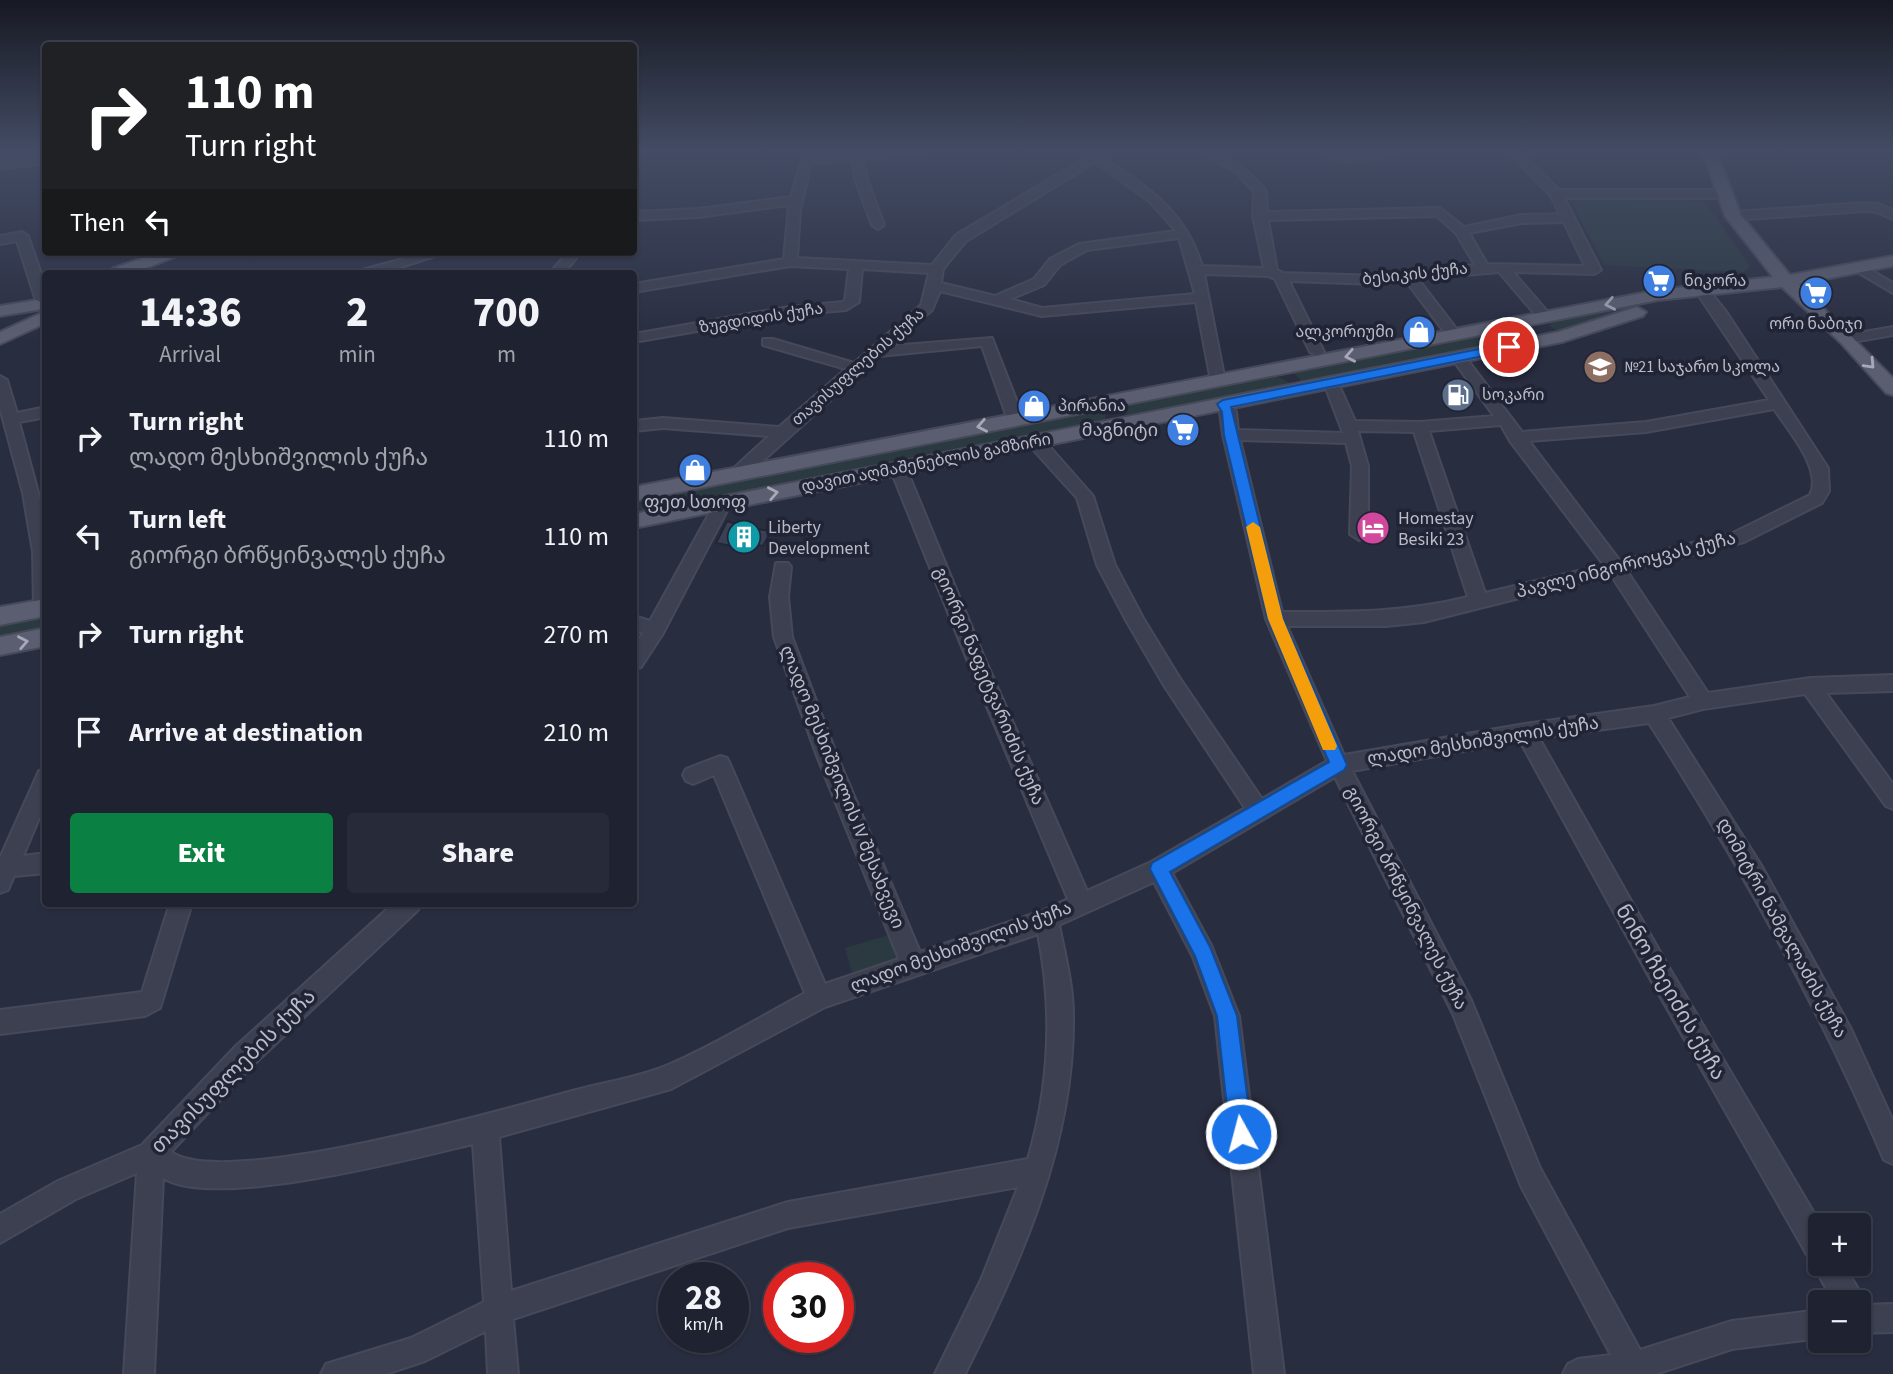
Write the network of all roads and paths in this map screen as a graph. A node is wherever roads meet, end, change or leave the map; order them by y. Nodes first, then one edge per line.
1 (674, 214) edge
2 (795, 214) edge
3 (874, 214) edge
4 (997, 214) edge
5 (1168, 214) edge
6 (1394, 214) edge
7 (1440, 214) edge
8 (1567, 214) edge
9 (1764, 214) edge
10 (637, 216) edge
11 (1259, 216) joint
12 (1733, 216) joint
13 (1569, 218) junction
14 (878, 225) dead end
15 (1461, 231) junction
16 (1184, 234) junction
17 (0, 240) edge
18 (163, 256) edge
19 (180, 256) edge
20 (428, 256) edge
21 (571, 256) edge
22 (1893, 261) edge
23 (790, 262) junction
24 (856, 267) junction
25 (1859, 267) junction
26 (1483, 268) junction
27 (1502, 268) junction
28 (936, 269) junction
29 (126, 270) edge
30 (146, 270) edge
31 (378, 270) edge
32 (559, 270) edge
33 (1195, 270) junction
34 (1275, 274) junction
35 (1409, 276) junction
36 (1787, 281) junction
37 (932, 286) junction
38 (1750, 286) junction
39 (637, 288) edge
40 (1893, 289) edge
41 (1706, 296) junction
42 (1200, 298) junction
43 (994, 301) junction
44 (30, 310) edge
45 (1545, 317) junction
46 (1513, 323) junction
47 (0, 327) edge
48 (1893, 331) edge
49 (1454, 335) junction
50 (1567, 335) junction
51 (637, 337) edge
52 (0, 339) edge
53 (1847, 339) junction
54 (768, 342) dead end
55 (1534, 342) junction
56 (876, 352) junction
57 (1317, 352) dead end
58 (1458, 357) junction
59 (857, 368) junction
60 (1279, 370) junction
61 (0, 380) edge
62 (1218, 381) junction
63 (1331, 383) junction
64 (1893, 388) edge
65 (1290, 391) junction
66 (1109, 402) junction
67 (1780, 403) junction
68 (1223, 404) junction
69 (42, 413) edge
70 (10, 419) junction
71 (1016, 420) junction
72 (1503, 420) junction
73 (1131, 422) junction
74 (637, 426) edge
75 (1420, 427) junction
76 (783, 432) junction
77 (1350, 432) junction
78 (1231, 435) junction
79 (1516, 437) junction
80 (1035, 441) junction
81 (898, 468) junction
82 (740, 473) junction
83 (37, 482) edge
84 (637, 493) edge
85 (723, 503) junction
86 (637, 520) edge
87 (1359, 534) dead end
88 (42, 542) edge
89 (782, 567) dead end
90 (1615, 567) junction
91 (1479, 603) junction
92 (42, 608) edge
93 (0, 616) edge
94 (1275, 619) junction
95 (637, 624) edge
96 (655, 629) junction
97 (42, 638) edge
98 (0, 646) edge
99 (637, 657) edge
100 (1893, 683) edge
101 (1811, 686) junction
102 (1703, 701) junction
103 (1654, 713) junction
104 (1525, 732) junction
105 (1338, 765) junction
106 (693, 775) dead end
107 (42, 786) edge
108 (1893, 800) edge
109 (1258, 810) junction
110 (42, 864) edge
111 (1159, 869) junction
112 (4, 875) edge
113 (1081, 904) junction
114 (180, 907) edge
115 (406, 907) edge
116 (1046, 920) junction
117 (913, 964) junction
118 (819, 998) junction
119 (0, 1023) edge
120 (485, 1128) junction
121 (1893, 1151) edge
122 (151, 1154) junction
123 (1038, 1170) junction
124 (0, 1229) edge
125 (1808, 1229) edge
126 (500, 1309) junction
127 (1871, 1316) edge
128 (1893, 1318) edge
129 (1808, 1326) edge
130 (1635, 1371) edge
131 (139, 1374) edge
132 (336, 1374) edge
133 (503, 1374) edge
134 (950, 1374) edge
135 (1269, 1374) edge
136 (1578, 1374) edge

1 - 10 street
2 - 23 street
3 - 14 street
4 - 28 street, თავისუფლების ქუჩა
5 - 16 street
6 - 11 street
7 - 15 street
8 - 13 street
9 - 12 street
11 - 34 street
12 - 36 main road
13 - 15 street
13 - 27 street, ბესიკის ქუჩა
15 - 26 street
16 - 33 street
16 - 43 street
17 - 44 street
18 - 29 main road
19 - 30 main road
20 - 31 street
21 - 32 street
22 - 25 main road, დავით აღმაშენებლის გამზირი
23 - 24 street
23 - 39 street
24 - 28 street
24 - 51 street, ზუგდიდის ქუჩა
25 - 36 main road, დავით აღმაშენებლის გამზირი
25 - 40 street
26 - 27 street, ბესიკის ქუჩა
26 - 35 street, ბესიკის ქუჩა
27 - 45 street
28 - 37 street, თავისუფლების ქუჩა
33 - 34 street, ბესიკის ქუჩა
33 - 42 street
34 - 35 street, ბესიკის ქუჩა
34 - 57 street
35 - 49 street
36 - 38 main road, დავით აღმაშენებლის გამზირი
36 - 53 main road
37 - 43 street
37 - 56 street, თავისუფლების ქუჩა
38 - 41 main road, დავით აღმაშენებლის გამზირი
38 -> 45 main road, დავით აღმაშენებლის გამზირი
41 - 50 main road, დავით აღმაშენებლის გამზირი
41 - 67 street, პავლე ინგოროყვას ქუჩა
42 - 43 street
42 - 62 street
44 - 47 main road
44 - 52 main road
45 - 46 main road, დავით აღმაშენებლის გამზირი
45 - 50 main road
46 - 49 main road, დავით აღმაშენებლის გამზირი
46 - 55 main road
48 - 53 street
49 -> 60 main road, დავით აღმაშენებლის გამზირი
50 - 55 main road, დავით აღმაშენებლის გამზირი
53 -> 64 main road
54 - 59 street
55 - 58 main road, დავით აღმაშენებლის გამზირი
56 - 59 street, თავისუფლების ქუჩა
56 - 71 street
58 - 63 main road, დავით აღმაშენებლის გამზირი
58 - 72 street
59 - 76 street, თავისუფლების ქუჩა
60 - 62 main road, დავით აღმაშენებლის გამზირი
60 - 65 main road
61 - 70 street
62 - 66 main road, დავით აღმაშენებლის გამზირი
63 - 65 main road, დავით აღმაშენებლის გამზირი
63 - 77 street
65 - 68 main road, დავით აღმაშენებლის გამზირი
66 - 71 main road, დავით აღმაშენებლის გამზირი
66 - 73 main road
67 - 79 street
67 - 90 street, პავლე ინგოროყვას ქუჩა
68 - 73 main road, დავით აღმაშენებლის გამზირი
68 - 78 street, გიორგი ბრწყინვალეს ქუჩა
69 - 70 street
70 - 83 street
71 -> 82 main road, დავით აღმაშენებლის გამზირი
72 - 75 street
72 - 79 street
73 - 80 main road, დავით აღმაშენებლის გამზირი
74 - 76 street
75 - 77 street
75 - 91 street
76 - 82 street, თავისუფლების ქუჩა
77 - 78 street
77 - 87 street
78 - 94 street, გიორგი ბრწყინვალეს ქუჩა
79 - 90 street
80 - 81 main road, დავით აღმაშენებლის გამზირი
80 - 109 street
85 -> 81 main road, დავით აღმაშენებლის გამზირი
81 - 113 street, გიორგი ნაფეტვარიძის ქუჩა
82 - 84 main road, დავით აღმაშენებლის გამზირი
83 - 88 street
85 - 86 main road, დავით აღმაშენებლის გამზირი
85 - 96 street
89 - 117 street, ლადო მესხიშვილის IV შესახვევი
90 - 91 street, პავლე ინგოროყვას ქუჩა
90 - 102 street
91 - 94 street, პავლე ინგოროყვას ქუჩა
92 - 93 main road
94 - 105 street, გიორგი ბრწყინვალეს ქუჩა
95 - 96 street
96 - 99 street
98 -> 97 main road
100 - 101 street, ლადო მესხიშვილის ქუჩა
101 - 102 street, ლადო მესხიშვილის ქუჩა
101 - 108 street
102 - 103 street, ლადო მესხიშვილის ქუჩა
103 - 104 street, ლადო მესხიშვილის ქუჩა
103 - 121 street, დიმიტრი ნამგალაძის ქუჩა
104 - 105 street, ლადო მესხიშვილის ქუჩა
104 - 125 street, ნინო ჩხეიძის ქუჩა
105 - 109 street, ლადო მესხიშვილის ქუჩა
105 - 130 street, გიორგი ბრწყინვალეს ქუჩა
106 - 118 street
107 - 112 street
109 - 111 street, ლადო მესხიშვილის ქუჩა
110 - 112 street
111 - 113 street, ლადო მესხიშვილის ქუჩა
111 - 135 street
113 - 116 street, ლადო მესხიშვილის ქუჩა
114 - 119 street
115 - 122 street, თავისუფლების ქუჩა
116 - 117 street, ლადო მესხიშვილის ქუჩა
116 - 123 street
117 - 118 street, ლადო მესხიშვილის ქუჩა
118 - 120 street, ლადო მესხიშვილის ქუჩა
120 - 122 street, ლადო მესხიშვილის ქუჩა
120 - 126 street
122 - 124 street, თავისუფლების ქუჩა
122 - 131 street
123 - 126 street
123 - 134 street
126 - 132 street
126 - 133 street
127 - 128 street
129 - 130 street
130 - 136 street

